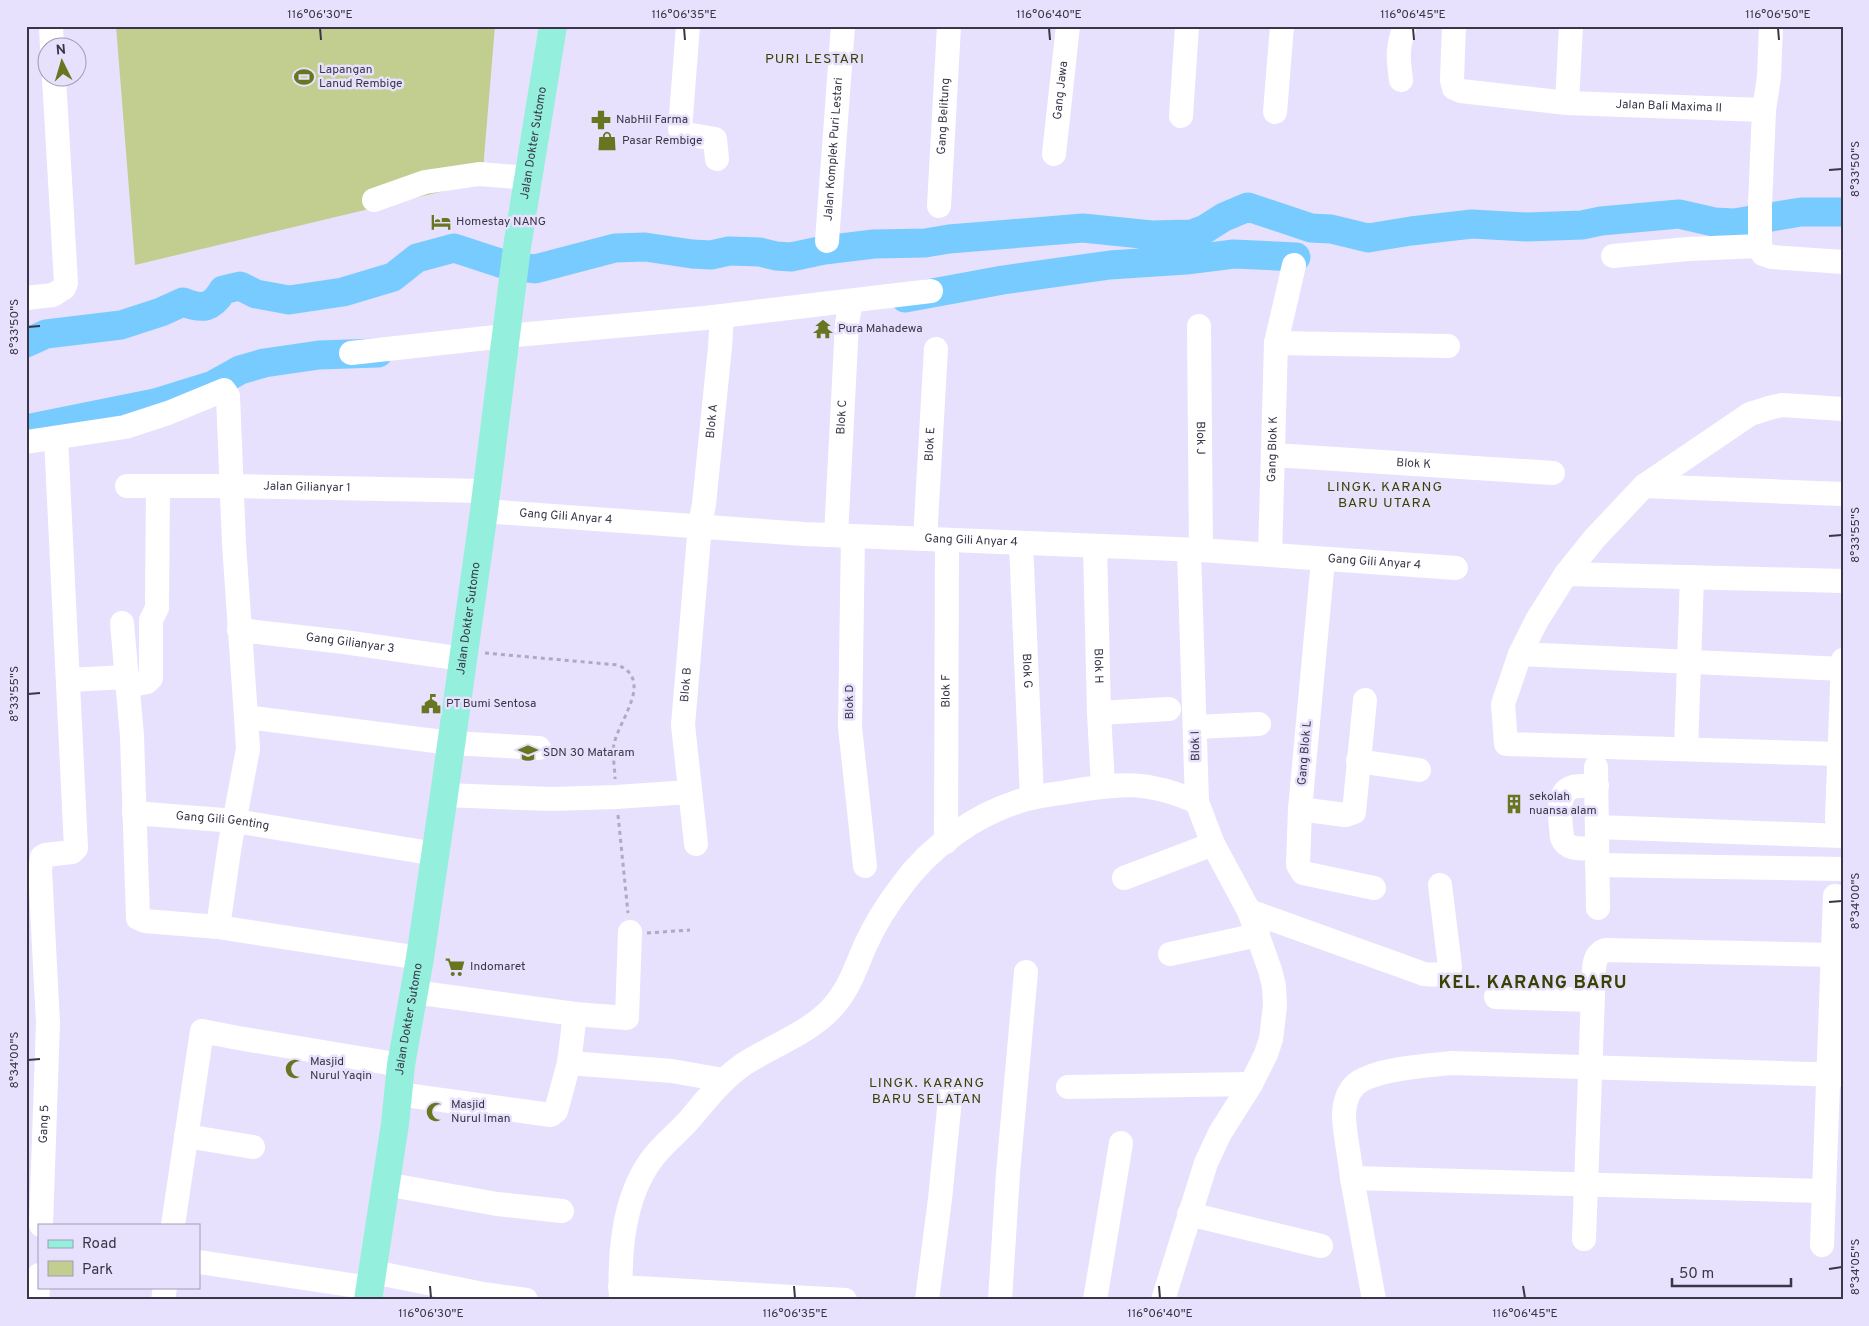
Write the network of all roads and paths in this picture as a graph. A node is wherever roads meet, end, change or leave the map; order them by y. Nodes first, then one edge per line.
1 (553, 26) edge
2 (688, 26) edge
3 (843, 26) edge
4 (949, 26) edge
5 (1068, 26) edge
6 (1187, 26) edge
7 (1282, 26) edge
8 (1405, 26) edge
9 (1454, 26) edge
10 (1571, 26) edge
11 (1771, 26) edge
12 (1401, 80) dead end
13 (55, 88) edge
14 (1567, 103) junction
15 (1764, 110) junction
16 (1275, 112) dead end
17 (1181, 116) dead end
18 (1054, 154) dead end
19 (717, 159) dead end
20 (529, 178) junction
21 (374, 200) dead end
22 (939, 206) dead end
23 (1760, 226) junction
24 (827, 241) dead end
25 (1613, 256) dead end
26 (1843, 262) edge
27 (1294, 266) dead end
28 (931, 291) dead end
29 (26, 298) edge
30 (851, 300) junction
31 (722, 322) junction
32 (1198, 326) dead end
33 (1276, 343) junction
34 (504, 344) junction
35 (1448, 346) dead end
36 (936, 349) dead end
37 (351, 353) dead end
38 (1843, 409) edge
39 (56, 438) junction
40 (26, 442) edge
41 (1274, 455) junction
42 (1553, 472) dead end
43 (127, 486) dead end
44 (158, 486) junction
45 (232, 486) junction
46 (1644, 486) junction
47 (1843, 494) edge
48 (485, 501) junction
49 (700, 525) junction
50 (844, 536) junction
51 (936, 540) junction
52 (1021, 543) junction
53 (1095, 546) junction
54 (1195, 550) junction
55 (1270, 556) junction
56 (1323, 560) junction
57 (1456, 568) dead end
58 (1566, 574) junction
59 (1692, 577) junction
60 (1843, 581) edge
61 (122, 623) dead end
62 (239, 630) junction
63 (1520, 654) junction
64 (464, 655) junction
65 (1843, 660) edge
66 (1689, 662) junction
67 (1843, 669) edge
68 (68, 680) junction
69 (127, 681) junction
70 (1365, 700) dead end
71 (1169, 709) dead end
72 (1099, 713) junction
73 (246, 717) junction
74 (1259, 724) dead end
75 (1195, 727) junction
76 (451, 743) junction
77 (539, 748) dead end
78 (1686, 749) junction
79 (1839, 754) junction
80 (1358, 761) junction
81 (1419, 770) dead end
82 (1103, 786) junction
83 (690, 792) junction
84 (444, 795) junction
85 (616, 797) junction
86 (1032, 798) junction
87 (1197, 802) junction
88 (1300, 809) junction
89 (134, 813) junction
90 (235, 821) junction
91 (1840, 828) edge
92 (1790, 834) junction
93 (946, 842) junction
94 (696, 844) dead end
95 (1213, 844) junction
96 (1597, 847) junction
97 (436, 854) junction
98 (865, 866) dead end
99 (1788, 868) junction
100 (1843, 869) edge
101 (1124, 878) dead end
102 (1440, 884) dead end
103 (1374, 888) dead end
104 (1835, 896) dead end
105 (1598, 908) dead end
106 (1250, 911) junction
107 (218, 927) junction
108 (690, 930) dead end
109 (630, 932) junction
110 (1258, 935) junction
111 (1170, 954) dead end
112 (1833, 954) junction
113 (420, 958) junction
114 (1026, 972) dead end
115 (414, 992) junction
116 (1496, 998) dead end
117 (1592, 1000) junction
118 (575, 1014) junction
119 (569, 1062) junction
120 (402, 1065) junction
121 (1590, 1067) junction
122 (1835, 1075) edge
123 (724, 1080) junction
124 (1251, 1084) junction
125 (1068, 1087) dead end
126 (951, 1089) dead end
127 (398, 1094) junction
128 (186, 1136) junction
129 (1121, 1143) dead end
130 (253, 1147) dead end
131 (1352, 1178) junction
132 (385, 1184) junction
133 (1586, 1185) junction
134 (1823, 1191) junction
135 (562, 1210) dead end
136 (1189, 1214) junction
137 (41, 1224) edge
138 (173, 1224) edge
139 (1584, 1239) dead end
140 (1822, 1245) dead end
141 (1321, 1246) dead end
142 (200, 1262) edge
143 (370, 1287) edge
144 (38, 1288) edge
145 (620, 1293) edge
146 (37, 1300) edge
147 (526, 1300) edge
148 (845, 1300) edge
149 (926, 1300) edge
150 (1000, 1300) edge
151 (1095, 1300) edge
152 (1163, 1300) edge
153 (1374, 1300) edge

1 - 20 main road, Jalan Dokter Sutomo
2 - 19 street
3 - 24 street, Jalan Komplek Puri Lestari
4 - 22 street, Gang Belitung
5 - 18 street, Gang Jawa
6 - 17 street
7 - 16 street
8 - 12 street
9 - 14 street, Jalan Bali Maxima II
10 - 14 street
11 - 15 street
13 - 29 street
14 - 15 street, Jalan Bali Maxima II
15 - 23 street
20 - 21 street
20 - 34 main road, Jalan Dokter Sutomo
23 - 25 street
23 - 26 street
27 - 33 street, Gang Blok K
28 - 30 street
30 - 31 street
30 - 50 street, Blok C
31 - 34 street
31 - 49 street, Blok A
32 - 54 street, Blok J
33 - 35 street
33 - 41 street, Gang Blok K
34 - 37 street
34 - 48 main road, Jalan Dokter Sutomo
36 - 51 street, Blok E
38 - 46 street
39 - 40 street
39 - 45 street
39 - 68 street
41 - 42 street, Blok K
41 - 55 street, Gang Blok K
43 - 44 street, Jalan Gilianyar 1
44 - 45 street, Jalan Gilianyar 1
44 - 69 street
45 - 48 street, Jalan Gilianyar 1
45 - 62 street
46 - 47 street
46 - 58 street
48 - 49 street, Gang Gili Anyar 4
48 - 64 main road, Jalan Dokter Sutomo
49 - 50 street, Gang Gili Anyar 4
49 - 83 street, Blok B
50 - 51 street, Gang Gili Anyar 4
50 - 98 street, Blok D
51 - 52 street, Gang Gili Anyar 4
51 - 93 street, Blok F
52 - 53 street, Gang Gili Anyar 4
52 - 86 street, Blok G
53 - 54 street, Gang Gili Anyar 4
53 - 72 street, Blok H
54 - 55 street, Gang Gili Anyar 4
54 - 75 street, Blok I
55 - 56 street, Gang Gili Anyar 4
56 - 57 street, Gang Gili Anyar 4
56 - 88 street, Gang Blok L
58 - 59 street
58 - 63 street
59 - 60 street
59 - 66 street
61 - 69 street
62 - 64 street, Gang Gilianyar 3
62 - 73 street
63 - 66 street
63 - 78 street
64 - 76 main road, Jalan Dokter Sutomo
64 - 85 path
65 - 67 street
66 - 67 street
66 - 78 street
67 - 79 street
68 - 69 street
68 - 137 street, Gang 5
69 - 89 street
70 - 80 street
71 - 72 street
72 - 82 street, Blok H
73 - 76 street
73 - 90 street
74 - 75 street
75 - 87 street, Blok I
76 - 77 street
76 - 84 main road, Jalan Dokter Sutomo
78 - 79 street
79 - 91 street
80 - 81 street
80 - 88 street
82 - 86 street
82 - 87 street
83 - 85 street
83 - 94 street, Blok B
84 - 85 street
84 - 97 main road, Jalan Dokter Sutomo
85 - 109 path
86 - 93 street
87 - 95 street, Blok I
88 - 103 street, Gang Blok L
89 - 90 street, Gang Gili Genting
89 - 107 street
90 - 97 street, Gang Gili Genting
90 - 107 street
91 - 92 street
92 - 96 street
92 - 99 street
93 - 123 street
95 - 101 street
95 - 106 street, Blok I
96 - 96 street
96 - 99 street
96 - 105 street
97 - 113 main road, Jalan Dokter Sutomo
99 - 100 street
102 - 106 street
104 - 112 street
106 - 110 street, Blok I
107 - 113 street
108 - 109 path
109 - 118 street
110 - 111 street
110 - 124 street, Blok I
112 - 117 street
112 - 122 street
113 - 115 main road, Jalan Dokter Sutomo
114 - 150 street
115 - 118 street
115 - 120 main road, Jalan Dokter Sutomo
116 - 117 street
117 - 121 street
118 - 119 street
119 - 123 street
119 - 127 street
120 - 127 main road, Jalan Dokter Sutomo
120 - 128 street
121 - 122 street
121 - 131 street
121 - 133 street
122 - 134 street
123 - 145 street
124 - 125 street
124 - 136 street, Blok I
126 - 149 street
127 - 132 main road, Jalan Dokter Sutomo
128 - 130 street
128 - 138 street
129 - 151 street
131 - 133 street
131 - 153 street
132 - 135 street
132 - 143 main road, Jalan Dokter Sutomo
133 - 134 street
133 - 139 street
134 - 140 street
136 - 141 street
136 - 152 street, Blok I
142 - 143 street
143 - 147 street
144 - 146 street
145 - 148 street

